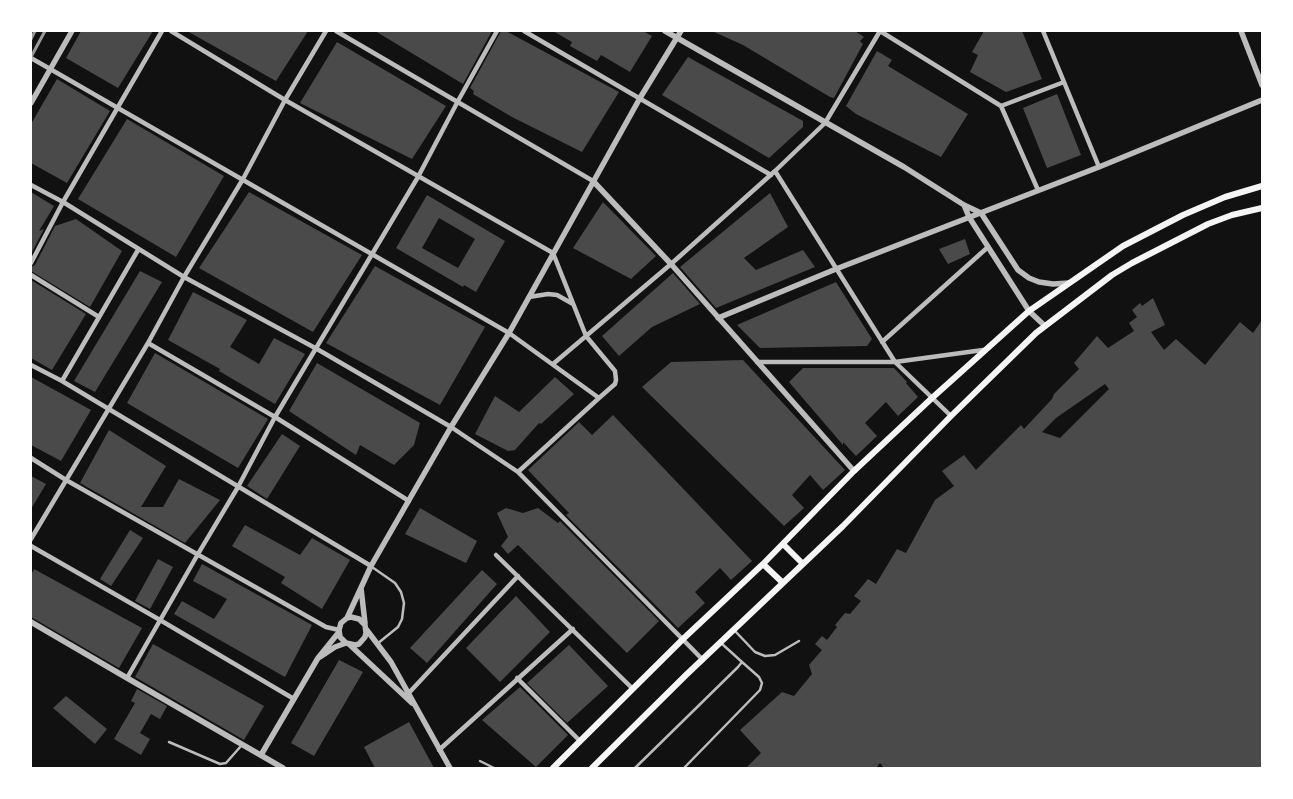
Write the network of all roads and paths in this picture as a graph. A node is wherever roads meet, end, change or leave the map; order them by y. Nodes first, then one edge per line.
1 (72, 31) edge
2 (162, 31) edge
3 (170, 31) edge
4 (326, 31) edge
5 (336, 31) edge
6 (497, 31) edge
7 (524, 31) edge
8 (665, 31) edge
9 (681, 31) edge
10 (880, 31) edge
11 (1043, 31) edge
12 (1240, 31) edge
13 (677, 38) junction
14 (31, 58) edge
15 (51, 68) junction
16 (1064, 82) junction
17 (1262, 85) edge
18 (640, 98) junction
19 (285, 100) junction
20 (1262, 100) edge
21 (458, 101) junction
22 (31, 103) edge
23 (1001, 106) junction
24 (118, 108) junction
25 (825, 123) junction
26 (1099, 167) junction
27 (773, 173) junction
28 (418, 176) junction
29 (243, 179) junction
30 (593, 181) junction
31 (31, 185) edge
32 (1262, 186) edge
33 (1038, 190) junction
34 (63, 202) junction
35 (964, 205) junction
36 (1262, 208) edge
37 (981, 213) junction
38 (969, 217) junction
39 (988, 247) junction
40 (138, 250) junction
41 (553, 253) junction
42 (373, 254) junction
43 (31, 263) edge
44 (671, 264) junction
45 (836, 269) junction
46 (31, 275) edge
47 (184, 278) junction
48 (1068, 283) junction
49 (528, 297) junction
50 (574, 304) junction
51 (1029, 311) junction
52 (99, 317) junction
53 (718, 318) junction
54 (1045, 326) junction
55 (509, 333) junction
56 (586, 336) junction
57 (882, 342) junction
58 (148, 343) junction
59 (317, 349) junction
60 (983, 350) junction
61 (757, 362) junction
62 (895, 362) junction
63 (31, 364) edge
64 (553, 364) junction
65 (62, 381) junction
66 (599, 398) junction
67 (932, 398) junction
68 (108, 409) junction
69 (951, 416) junction
70 (276, 417) junction
71 (451, 427) junction
72 (31, 458) edge
73 (854, 471) junction
74 (518, 472) junction
75 (66, 480) junction
76 (238, 487) junction
77 (409, 501) junction
78 (31, 539) edge
79 (783, 544) junction
80 (31, 546) edge
81 (198, 554) junction
82 (496, 555) dead end
83 (763, 564) junction
84 (803, 564) junction
85 (371, 566) junction
86 (518, 576) junction
87 (783, 584) junction
88 (360, 588) junction
89 (347, 618) junction
90 (160, 620) junction
91 (31, 622) edge
92 (366, 627) junction
93 (573, 629) junction
94 (734, 630) junction
95 (339, 631) junction
96 (683, 639) junction
97 (799, 641) dead end
98 (721, 642) junction
99 (348, 644) junction
100 (377, 644) junction
101 (318, 658) junction
102 (703, 660) junction
103 (742, 662) junction
104 (127, 678) junction
105 (517, 678) junction
106 (633, 689) junction
107 (407, 695) junction
108 (294, 699) junction
109 (580, 741) junction
110 (170, 742) dead end
111 (242, 744) junction
112 (440, 750) junction
113 (261, 755) junction
114 (480, 761) dead end
115 (283, 768) edge
116 (450, 768) edge
117 (494, 768) edge
118 (553, 768) edge
119 (592, 768) edge
120 (635, 768) edge
121 (684, 768) edge

1 - 15 street
2 - 24 street
3 - 19 street
4 - 19 street
5 - 21 street
6 - 21 street
7 - 18 street
8 - 13 street
9 - 13 street
10 - 23 street
10 - 25 street
11 - 16 street
12 - 17 street
13 - 18 street
13 - 25 street
14 - 15 street
15 - 22 street
15 - 24 street
16 - 23 street
16 - 26 street
18 - 27 street
18 - 30 street
19 - 28 street
19 - 29 street
20 - 26 street
21 - 28 street
21 - 30 street
23 - 33 street
24 - 29 street
24 - 34 street
25 - 27 street
25 - 35 street
26 - 33 street
27 - 44 street
27 - 45 street
28 - 41 street
28 - 42 street
29 - 42 street
29 - 47 street
30 - 41 street
30 - 44 street
31 - 34 street
32 - 48 main road
33 - 37 street
34 - 40 street
34 - 43 street
35 - 37 street
35 - 38 street
36 - 54 main road
37 - 38 street
37 - 48 street
38 - 39 street
38 - 45 street
39 - 51 street
39 - 57 street
40 - 47 street
40 - 52 street
41 - 49 street
41 - 50 street
42 - 55 street
42 - 59 street
44 - 53 street
44 - 56 street
45 - 53 street
45 - 57 street
46 - 52 street
47 - 58 street
47 - 59 street
48 - 51 main road
49 - 50 street
49 - 55 street
50 - 56 street
51 - 54 street
51 - 60 main road
52 - 65 street
53 - 61 street
54 - 69 main road
55 - 64 street
55 - 71 street
56 - 64 street
56 - 66 street
57 - 62 street
58 - 68 street
58 - 70 street
59 - 70 street
59 - 71 street
60 - 62 street
60 - 67 main road
61 - 62 street
61 - 73 street
62 - 67 street
63 - 65 street
64 - 66 street
65 - 68 street
66 - 74 street
67 - 69 street
67 - 73 main road
68 - 75 street
68 - 76 street
69 - 84 main road
70 - 76 street
70 - 77 street
71 - 74 street
71 - 77 street
72 - 75 street
73 - 79 main road
74 - 96 street
75 - 78 street
75 - 81 street
76 - 81 street
76 - 85 street
77 - 85 street
79 - 83 main road
79 - 84 main road
80 - 90 street
81 - 90 street
81 - 95 street
82 - 86 street
83 - 87 main road
83 - 96 main road
84 - 87 main road
85 - 88 street
85 - 100 lane
86 - 93 street
86 - 107 street
87 - 94 main road
88 - 89 street
88 - 92 street
89 - 92 street
89 - 95 street
90 - 104 street
90 - 108 street
91 - 104 street
92 - 99 street
92 - 100 street
93 - 105 street
93 - 106 street
94 - 97 lane
94 - 98 main road
95 - 99 street
95 - 101 street
96 - 102 street
96 - 106 main road
98 - 102 main road
98 - 103 lane
99 - 101 street
99 - 107 street
100 - 107 street
101 - 108 street
102 - 119 main road
103 - 120 lane
103 - 121 lane
104 - 111 street
105 - 109 street
105 - 112 street
106 - 109 main road
107 - 112 street
108 - 113 street
109 - 118 main road
110 - 111 lane
111 - 113 street
112 - 116 street
113 - 115 street
114 - 117 lane

